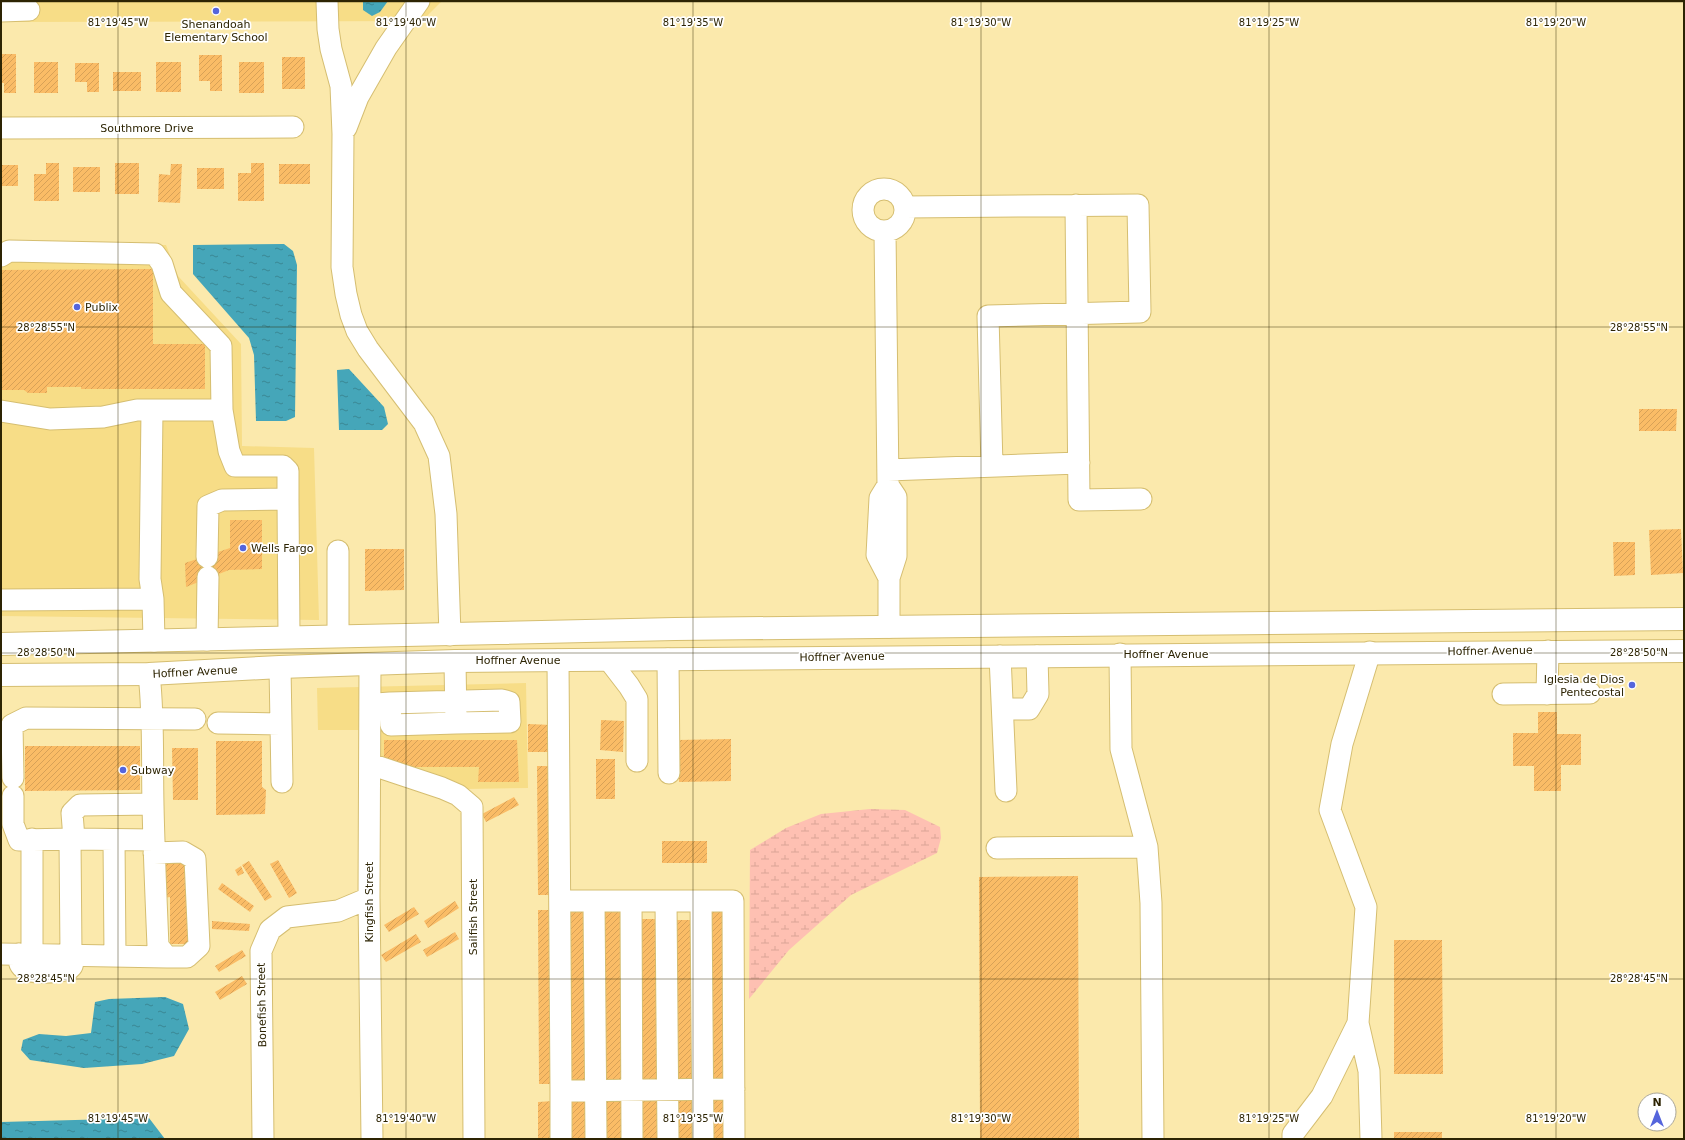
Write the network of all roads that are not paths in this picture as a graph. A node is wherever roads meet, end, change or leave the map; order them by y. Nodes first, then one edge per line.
1 (327, 1) edge
2 (419, 1) edge
3 (29, 10) dead end
4 (1, 11) edge
5 (293, 127) dead end
6 (1, 128) edge
7 (343, 134) junction
8 (1076, 205) junction
9 (905, 207) junction
10 (885, 231) junction
11 (1, 256) edge
12 (1077, 314) junction
13 (152, 410) junction
14 (222, 410) junction
15 (1, 411) edge
16 (1079, 463) junction
17 (992, 466) junction
18 (888, 478) junction
19 (288, 499) junction
20 (1141, 499) dead end
21 (338, 551) dead end
22 (153, 599) junction
23 (1, 600) edge
24 (1684, 619) edge
25 (1361, 622) junction
26 (1130, 624) junction
27 (889, 627) junction
28 (628, 630) junction
29 (450, 635) junction
30 (338, 636) junction
31 (289, 637) junction
32 (208, 640) junction
33 (154, 641) junction
34 (1, 644) edge
35 (1548, 651) junction
36 (1684, 651) edge
37 (1370, 652) junction
38 (1120, 654) junction
39 (1000, 656) junction
40 (1037, 656) junction
41 (668, 659) junction
42 (558, 660) junction
43 (609, 660) junction
44 (455, 661) junction
45 (370, 664) junction
46 (280, 667) junction
47 (149, 674) junction
48 (1, 675) edge
49 (1590, 693) dead end
50 (1503, 694) dead end
51 (1547, 694) junction
52 (455, 700) junction
53 (370, 704) junction
54 (390, 704) junction
55 (1003, 709) junction
56 (152, 719) junction
57 (195, 719) dead end
58 (218, 723) dead end
59 (456, 723) junction
60 (280, 724) junction
61 (637, 761) dead end
62 (370, 764) junction
63 (669, 773) dead end
64 (282, 782) dead end
65 (1006, 791) dead end
66 (153, 804) junction
67 (16, 837) edge
68 (72, 839) junction
69 (114, 840) junction
70 (154, 846) junction
71 (1147, 847) junction
72 (997, 848) dead end
73 (369, 898) junction
74 (560, 901) junction
75 (594, 901) junction
76 (631, 901) junction
77 (666, 901) junction
78 (701, 901) junction
79 (163, 951) junction
80 (17, 954) edge
81 (73, 955) junction
82 (115, 956) junction
83 (1358, 1022) junction
84 (703, 1089) junction
85 (734, 1089) junction
86 (632, 1090) junction
87 (668, 1090) junction
88 (561, 1091) junction
89 (596, 1091) junction
90 (264, 1139) edge
91 (372, 1139) edge
92 (474, 1139) edge
93 (561, 1139) edge
94 (596, 1139) edge
95 (632, 1139) edge
96 (668, 1139) edge
97 (703, 1139) edge
98 (734, 1139) edge
99 (1152, 1139) edge
100 (1293, 1139) edge
101 (1371, 1139) edge

1 - 7 street
2 - 7 street
3 - 4 street
5 - 6 street, Southmore Drive
7 - 29 street
8 - 9 street
8 - 12 street
8 - 12 street
9 - 10 street
9 - 10 street
10 - 18 street
11 - 14 street
12 - 16 street
12 - 17 street
13 - 14 street
13 - 15 street
13 - 22 street
14 - 19 street
16 - 17 street
16 - 20 street
17 - 18 street
18 - 27 street
19 - 31 street
19 - 32 street
21 - 30 street
22 - 23 street
22 - 33 street
24 - 25 main road
25 - 26 main road
25 - 38 main road
26 - 27 main road
26 - 39 main road
27 - 28 main road
28 - 29 main road
28 - 44 main road
29 - 30 main road
29 - 45 main road
30 - 31 main road
31 - 32 main road
32 - 33 main road
33 - 34 main road
35 - 36 main road, Hoffner Avenue
35 - 37 main road, Hoffner Avenue
35 - 51 street
37 - 38 main road, Hoffner Avenue
37 - 83 street
38 - 40 main road, Hoffner Avenue
38 - 71 street
39 - 40 main road, Hoffner Avenue
39 - 41 main road, Hoffner Avenue
39 - 55 street
40 - 55 street
41 - 43 main road, Hoffner Avenue
41 - 63 street
42 - 43 main road, Hoffner Avenue
42 - 44 main road, Hoffner Avenue
42 - 74 street
43 - 61 street
44 - 45 main road, Hoffner Avenue
44 - 52 street
45 - 46 main road, Hoffner Avenue
45 - 53 street, Kingfish Street
46 - 47 main road, Hoffner Avenue
46 - 60 street
47 - 48 main road, Hoffner Avenue
47 - 56 street
49 - 51 street
50 - 51 street
52 - 54 street
52 - 59 street
52 - 59 street
53 - 54 street
53 - 62 street, Kingfish Street
54 - 59 street
55 - 65 street
56 - 57 street
56 - 66 street
56 - 67 street
58 - 60 street
60 - 64 street
62 - 73 street, Kingfish Street
62 - 92 street, Sailfish Street
66 - 68 street
66 - 70 street
67 - 68 street
67 - 80 street
68 - 69 street
68 - 81 street
69 - 70 street
69 - 82 street
70 - 79 street
70 - 79 street
71 - 72 street
71 - 99 street
73 - 90 street, Bonefish Street
73 - 91 street, Kingfish Street
74 - 75 street
74 - 88 street
75 - 76 street
75 - 89 street
76 - 77 street
76 - 86 street
77 - 78 street
77 - 87 street
78 - 84 street
78 - 85 street
79 - 82 street
80 - 81 street
81 - 82 street
83 - 100 street
83 - 101 street
84 - 85 street
84 - 87 street
84 - 97 street
85 - 98 street
86 - 87 street
86 - 89 street
86 - 95 street
87 - 96 street
88 - 89 street
88 - 93 street
89 - 94 street

